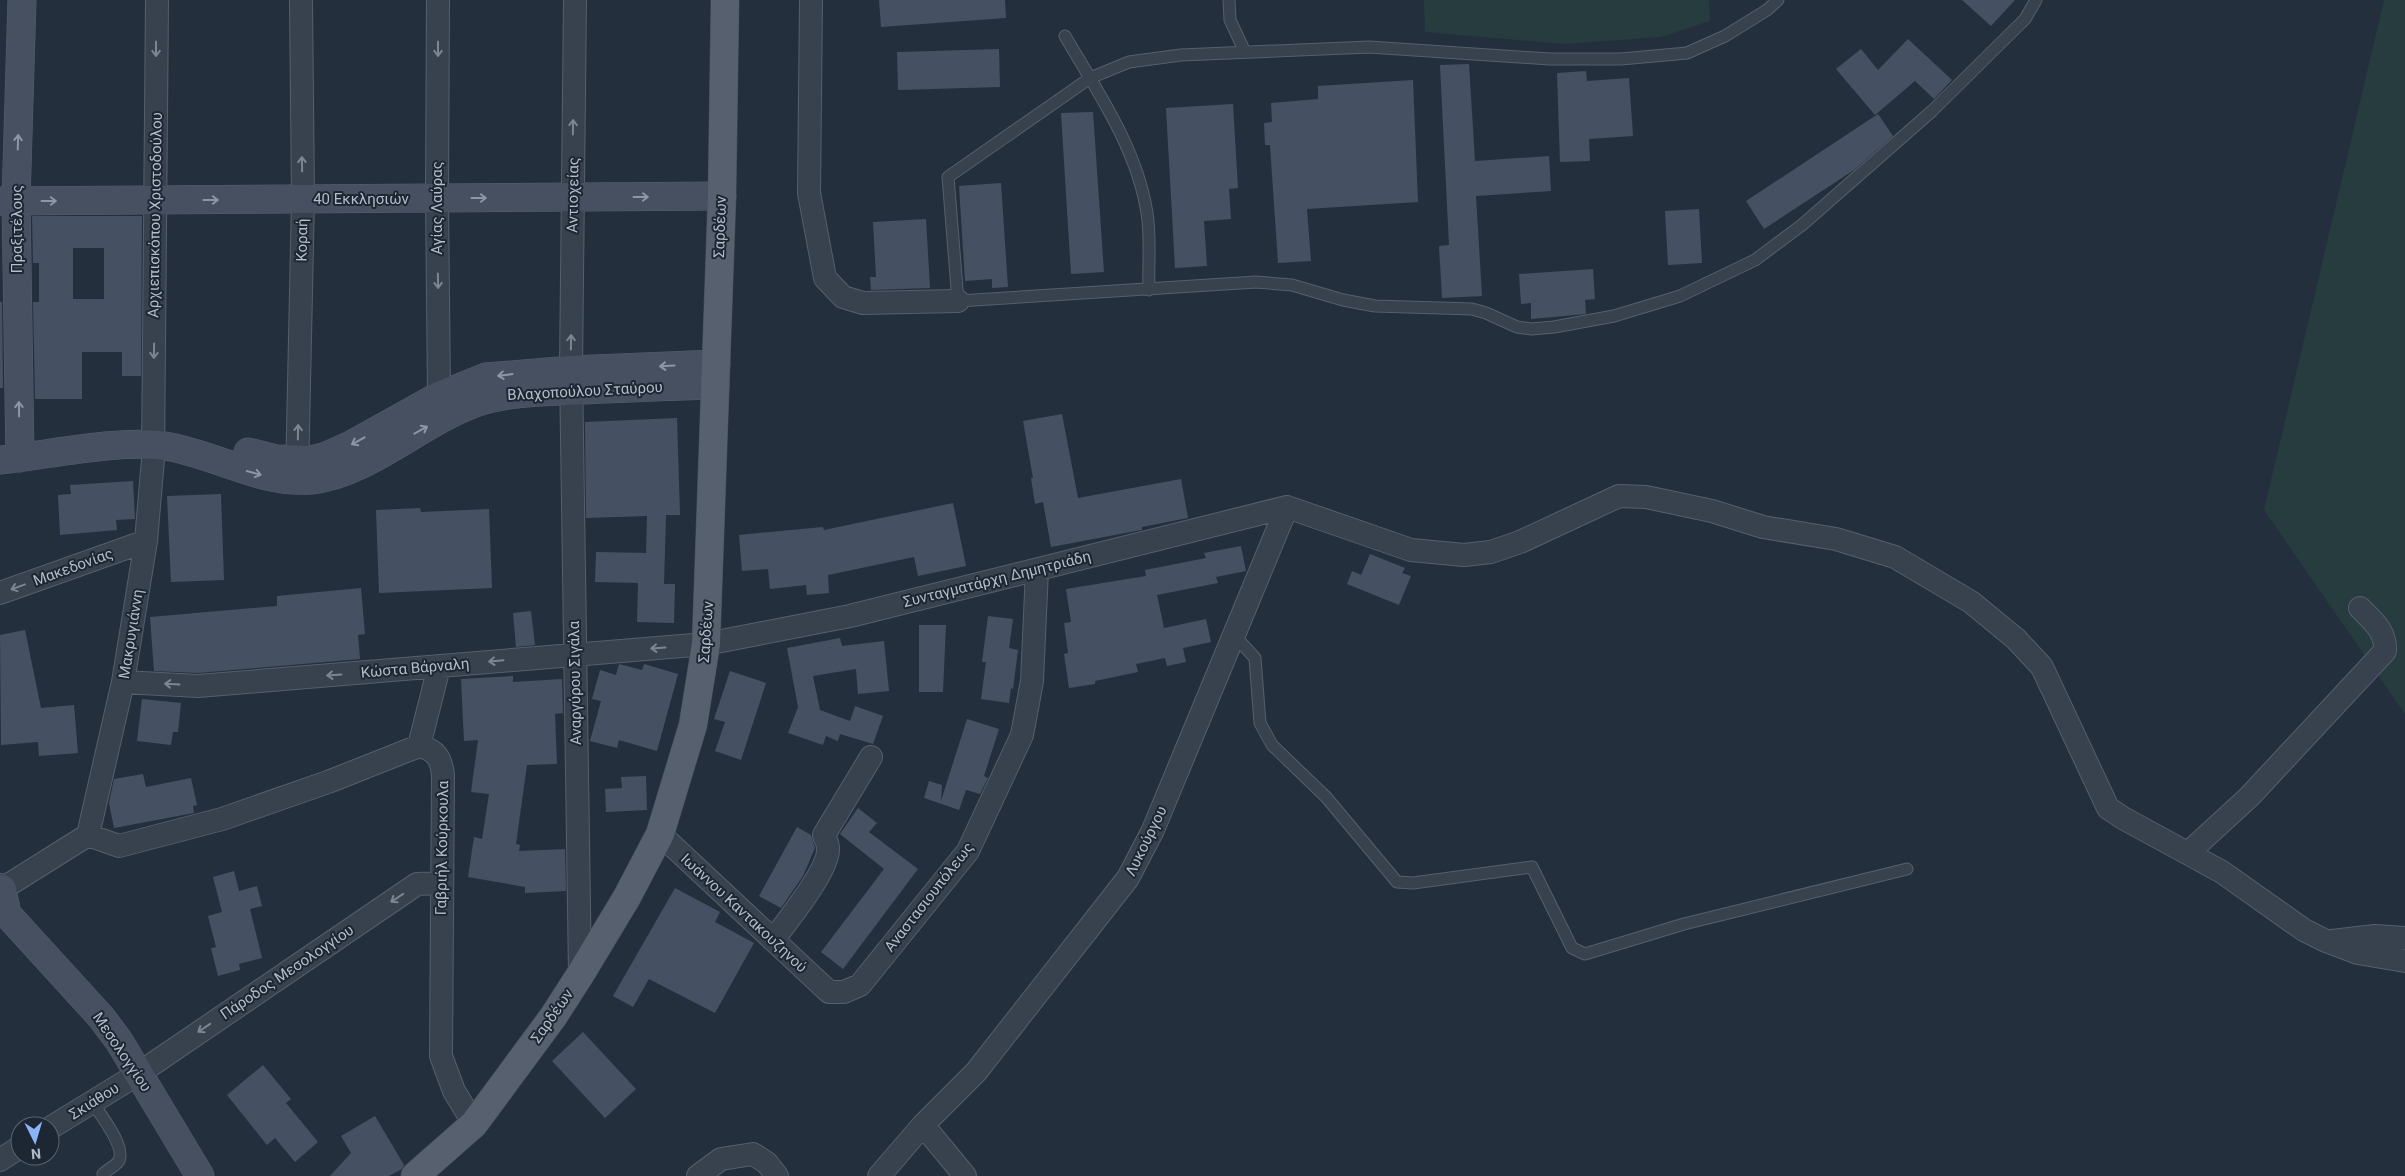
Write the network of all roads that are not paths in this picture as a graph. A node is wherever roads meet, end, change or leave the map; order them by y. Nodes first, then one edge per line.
1 (22, 0) edge
2 (157, 0) edge
3 (301, 0) edge
4 (438, 0) edge
5 (575, 0) edge
6 (725, 0) edge
7 (811, 0) edge
8 (1229, 0) edge
9 (1778, 0) edge
10 (2036, 0) edge
11 (1065, 36) dead end
12 (1245, 52) junction
13 (1090, 78) junction
14 (722, 196) junction
15 (573, 197) junction
16 (437, 198) junction
17 (303, 199) junction
18 (155, 200) junction
19 (8, 201) edge
20 (1149, 290) junction
21 (958, 301) junction
22 (715, 374) junction
23 (571, 380) junction
24 (444, 405) junction
25 (153, 437) junction
26 (10, 452) edge
27 (297, 470) junction
28 (1287, 507) junction
29 (146, 541) junction
30 (1037, 570) junction
31 (0, 593) edge
32 (2360, 608) dead end
33 (1234, 635) junction
34 (706, 644) junction
35 (575, 654) junction
36 (439, 667) junction
37 (123, 682) junction
38 (419, 746) junction
39 (871, 757) dead end
40 (660, 834) junction
41 (88, 835) junction
42 (2188, 853) junction
43 (1907, 870) dead end
44 (441, 883) junction
45 (2, 899) edge
46 (2405, 938) edge
47 (772, 940) junction
48 (2326, 942) junction
49 (2405, 961) edge
50 (580, 975) junction
51 (829, 992) joint
52 (138, 1074) junction
53 (92, 1102) junction
54 (60, 1122) edge
55 (474, 1124) junction
56 (923, 1125) junction
57 (102, 1174) dead end
58 (200, 1176) edge
59 (415, 1176) edge
60 (698, 1176) edge
61 (777, 1176) edge
62 (879, 1176) edge
63 (965, 1176) edge

19 -> 1 street, Πραξιτέλους
2 -> 18 street, Αρχιεπισκόπου Χριστοδούλου
17 -> 3 street, Κοραή
4 -> 16 street, Αγίας Λαύρας
15 -> 5 street, Αντιοχείας
6 - 14 main road, Σαρδέων
7 - 21 street
8 - 12 lane
9 - 12 lane
10 - 20 lane
11 - 13 lane
12 - 13 lane
13 - 20 lane
13 - 21 lane
15 -> 14 street, 40 Εκκλησιών
14 - 22 main road, Σαρδέων
16 -> 15 street, 40 Εκκλησιών
23 -> 15 street, Αντιοχείας
16 - 17 street, 40 Εκκλησιών
16 -> 24 street, Αγίας Λαύρας
18 -> 17 street, 40 Εκκλησιών
27 -> 17 street, Κοραή
19 -> 18 street, 40 Εκκλησιών
18 -> 25 street, Αρχιεπισκόπου Χριστοδούλου
26 -> 19 street, Πραξιτέλους
20 - 21 lane
22 - 23 street, Βλαχοπούλου Σταύρου
22 - 34 main road, Σαρδέων
23 - 24 street, Βλαχοπούλου Σταύρου
23 - 35 street, Αναργύρου Σιγάλα
24 - 27 street, Βλαχοπούλου Σταύρου
25 - 26 street, Βλαχοπούλου Σταύρου
25 - 27 street, Βλαχοπούλου Σταύρου
25 - 29 street, Μακρυγιάννη
28 - 30 street, Συνταγματάρχη Δημητριάδη
28 - 33 street, Λυκούργου
28 - 42 street
29 -> 31 street, Μακεδονίας
29 - 37 street, Μακρυγιάννη
30 - 34 street, Συνταγματάρχη Δημητριάδη
30 - 51 street, Αναστασιουπόλεως
32 - 42 street
33 - 43 lane
33 - 56 street, Λυκούργου
34 -> 35 street, Κώστα Βάρναλη
34 - 40 main road, Σαρδέων
35 -> 36 street, Κώστα Βάρναλη
35 - 50 street, Αναργύρου Σιγάλα
36 -> 37 street, Κώστα Βάρναλη
36 - 38 street
37 - 41 street, Μακρυγιάννη
38 - 41 street
38 - 44 street, Γαβριήλ Κούρκουλα
39 - 47 street
40 - 47 street, Ιωάννου Καντακουζηνού
40 - 50 main road, Σαρδέων
41 - 45 street, Μεσολογγίου
42 - 48 street
44 -> 52 street, Πάροδος Μεσολογγίου
44 - 55 street, Γαβριήλ Κούρκουλα
45 - 52 street, Μεσολογγίου
46 - 48 street
47 - 51 street, Ιωάννου Καντακουζηνού
48 - 49 street
50 - 55 main road, Σαρδέων
52 - 53 street, Σκιάθου
52 - 58 street, Μεσολογγίου
53 - 54 street, Σκιάθου
53 - 57 lane
55 - 59 main road, Σαρδέων
56 - 62 street, Λυκούργου
56 - 63 street
60 - 61 street

